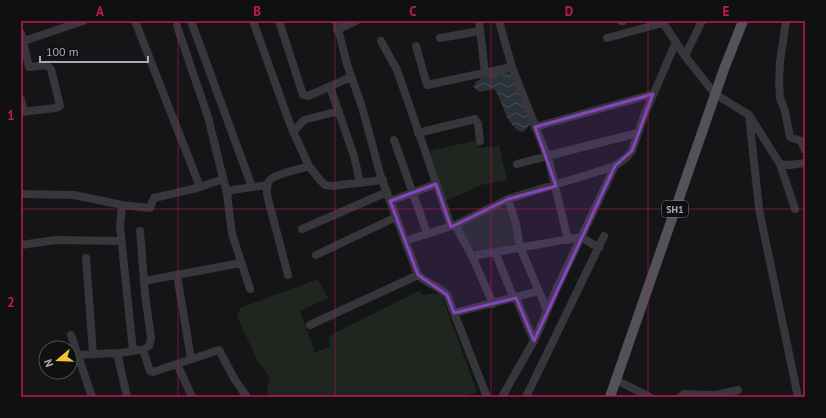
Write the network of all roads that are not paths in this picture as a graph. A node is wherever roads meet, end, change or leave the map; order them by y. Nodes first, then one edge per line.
1 (83, 21) edge
2 (135, 21) edge
3 (191, 21) edge
4 (253, 21) edge
5 (279, 21) edge
6 (336, 21) edge
7 (356, 21) edge
8 (479, 21) edge
9 (499, 21) edge
10 (702, 21) edge
11 (743, 21) edge
12 (786, 21) edge
13 (663, 22) edge
14 (177, 26) dead end
15 (337, 30) junction
16 (480, 31) junction
17 (21, 33) edge
18 (440, 38) dead end
19 (607, 38) dead end
20 (382, 41) dead end
21 (22, 42) edge
22 (676, 42) junction
23 (416, 46) dead end
24 (685, 56) junction
25 (512, 67) junction
26 (485, 73) junction
27 (351, 77) junction
28 (330, 87) junction
29 (653, 94) junction
30 (715, 94) junction
31 (21, 100) edge
32 (338, 111) junction
33 (23, 112) edge
34 (749, 115) junction
35 (535, 127) junction
36 (294, 132) junction
37 (418, 133) junction
38 (638, 133) junction
39 (394, 140) dead end
40 (480, 140) dead end
41 (805, 150) edge
42 (547, 156) junction
43 (805, 162) edge
44 (517, 164) dead end
45 (780, 164) junction
46 (309, 166) junction
47 (615, 166) junction
48 (223, 179) junction
49 (383, 180) junction
50 (360, 183) junction
51 (436, 184) junction
52 (267, 185) junction
53 (556, 186) junction
54 (200, 187) junction
55 (252, 187) junction
56 (387, 192) junction
57 (412, 193) junction
58 (21, 194) edge
59 (227, 194) junction
60 (508, 199) junction
61 (390, 201) junction
62 (122, 205) junction
63 (795, 209) dead end
64 (396, 217) junction
65 (453, 225) junction
66 (302, 229) dead end
67 (140, 231) dead end
68 (427, 233) junction
69 (604, 236) dead end
70 (581, 237) junction
71 (121, 240) junction
72 (568, 240) junction
73 (405, 241) junction
74 (21, 245) edge
75 (520, 247) junction
76 (598, 248) junction
77 (495, 252) junction
78 (316, 255) dead end
79 (472, 256) junction
80 (86, 258) dead end
81 (241, 263) junction
82 (177, 275) junction
83 (288, 275) dead end
84 (418, 275) junction
85 (144, 281) junction
86 (250, 289) dead end
87 (539, 292) junction
88 (515, 299) junction
89 (493, 304) junction
90 (547, 310) junction
91 (454, 313) junction
92 (310, 325) dead end
93 (71, 335) dead end
94 (534, 341) junction
95 (143, 350) junction
96 (133, 351) junction
97 (93, 354) junction
98 (115, 354) junction
99 (79, 355) junction
100 (191, 359) junction
101 (177, 364) junction
102 (616, 380) junction
103 (738, 390) dead end
104 (92, 397) edge
105 (127, 397) edge
106 (192, 397) edge
107 (247, 397) edge
108 (487, 397) edge
109 (502, 397) edge
110 (526, 397) edge
111 (610, 397) edge
112 (650, 397) edge
113 (680, 397) edge
114 (798, 397) edge

1 - 21 street
2 - 54 street
3 - 55 street
4 - 36 street
5 - 28 street
6 - 15 street
7 - 15 street
8 - 16 street
9 - 25 street
10 - 24 street
11 - 30 main road, SH1
12 - 41 street
13 - 19 street
13 - 22 street
14 - 48 street
15 - 27 street
16 - 18 street
16 - 26 street
17 - 21 street
20 - 37 street
21 - 33 street
22 - 24 street
22 - 29 street
23 - 26 street
24 - 30 street
25 - 26 street
25 - 35 street
27 - 28 street
27 - 49 street
28 - 32 street
29 - 35 street
29 - 38 street
30 - 34 street
30 - 102 main road, SH1
31 - 33 street
32 - 36 street
32 - 50 street
34 - 45 street
34 - 114 street
35 - 42 street
36 - 46 street
37 - 40 street
37 - 51 street
38 - 42 street
38 - 47 street
39 - 57 street
42 - 44 street
42 - 53 street
43 - 45 street
45 - 63 street
46 - 50 street
46 - 52 street
47 - 53 street
47 - 70 street
48 - 54 street
48 - 59 street
49 - 50 street
49 - 56 street
51 - 57 street
51 - 65 street
52 - 55 street
52 - 83 street
53 - 60 street
53 - 72 street
54 - 62 street
55 - 59 street
56 - 61 street
56 - 66 street
57 - 61 street
57 - 68 street
58 - 62 street
59 - 81 street
60 - 65 street
60 - 75 street
61 - 64 street
62 - 71 street
64 - 73 street
64 - 78 street
65 - 68 street
65 - 79 street
67 - 85 street
68 - 73 street
69 - 76 street
70 - 72 street
70 - 76 street
70 - 90 street
71 - 74 street
71 - 96 street
72 - 75 street
73 - 84 street
75 - 77 street
75 - 87 street
76 - 110 street
77 - 79 street
77 - 88 street
79 - 89 street
80 - 97 street
81 - 82 street
81 - 86 street
82 - 85 street
82 - 100 street
84 - 91 street
84 - 92 street
85 - 95 street
87 - 88 street
87 - 90 street
88 - 89 street
88 - 94 street
89 - 91 street
90 - 94 street
91 - 108 street
93 - 99 street
94 - 109 street
95 - 96 street
95 - 101 street
96 - 98 street
97 - 98 street
97 - 99 street
98 - 105 street
99 - 104 street
100 - 101 street
100 - 107 street
101 - 106 street
102 - 111 main road, SH1
102 - 112 street
103 - 113 street

